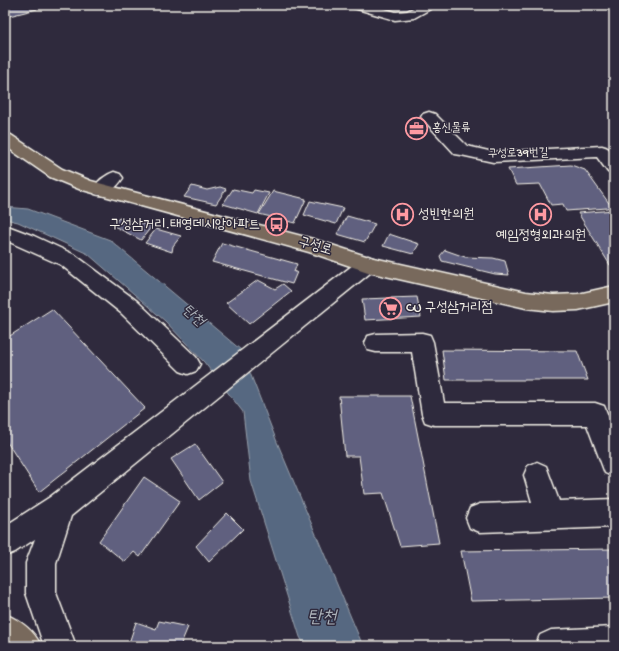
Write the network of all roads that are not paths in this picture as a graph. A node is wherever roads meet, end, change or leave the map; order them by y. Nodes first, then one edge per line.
1 (358, 5) edge
2 (428, 5) edge
3 (429, 117) dead end
4 (614, 138) edge
5 (5, 139) edge
6 (602, 151) junction
7 (614, 168) edge
8 (5, 232) edge
9 (368, 264) junction
10 (614, 294) edge
11 (376, 343) dead end
12 (188, 364) dead end
13 (614, 464) edge
14 (537, 475) dead end
15 (60, 507) junction
16 (614, 513) edge
17 (549, 515) junction
18 (480, 518) dead end
19 (5, 542) edge
20 (5, 630) edge
21 (614, 643) edge
22 (25, 646) edge
23 (60, 646) edge
24 (551, 646) edge

1 - 2 street
3 - 6 street, 구성로39번길
4 - 6 street
5 - 9 main road, 구성로
6 - 7 street
8 - 12 street
9 - 10 main road, 구성로
9 - 15 street
11 - 13 street
14 - 17 street
15 - 19 street
15 - 23 street
16 - 17 street
17 - 18 street
20 - 22 main road
21 - 24 street

